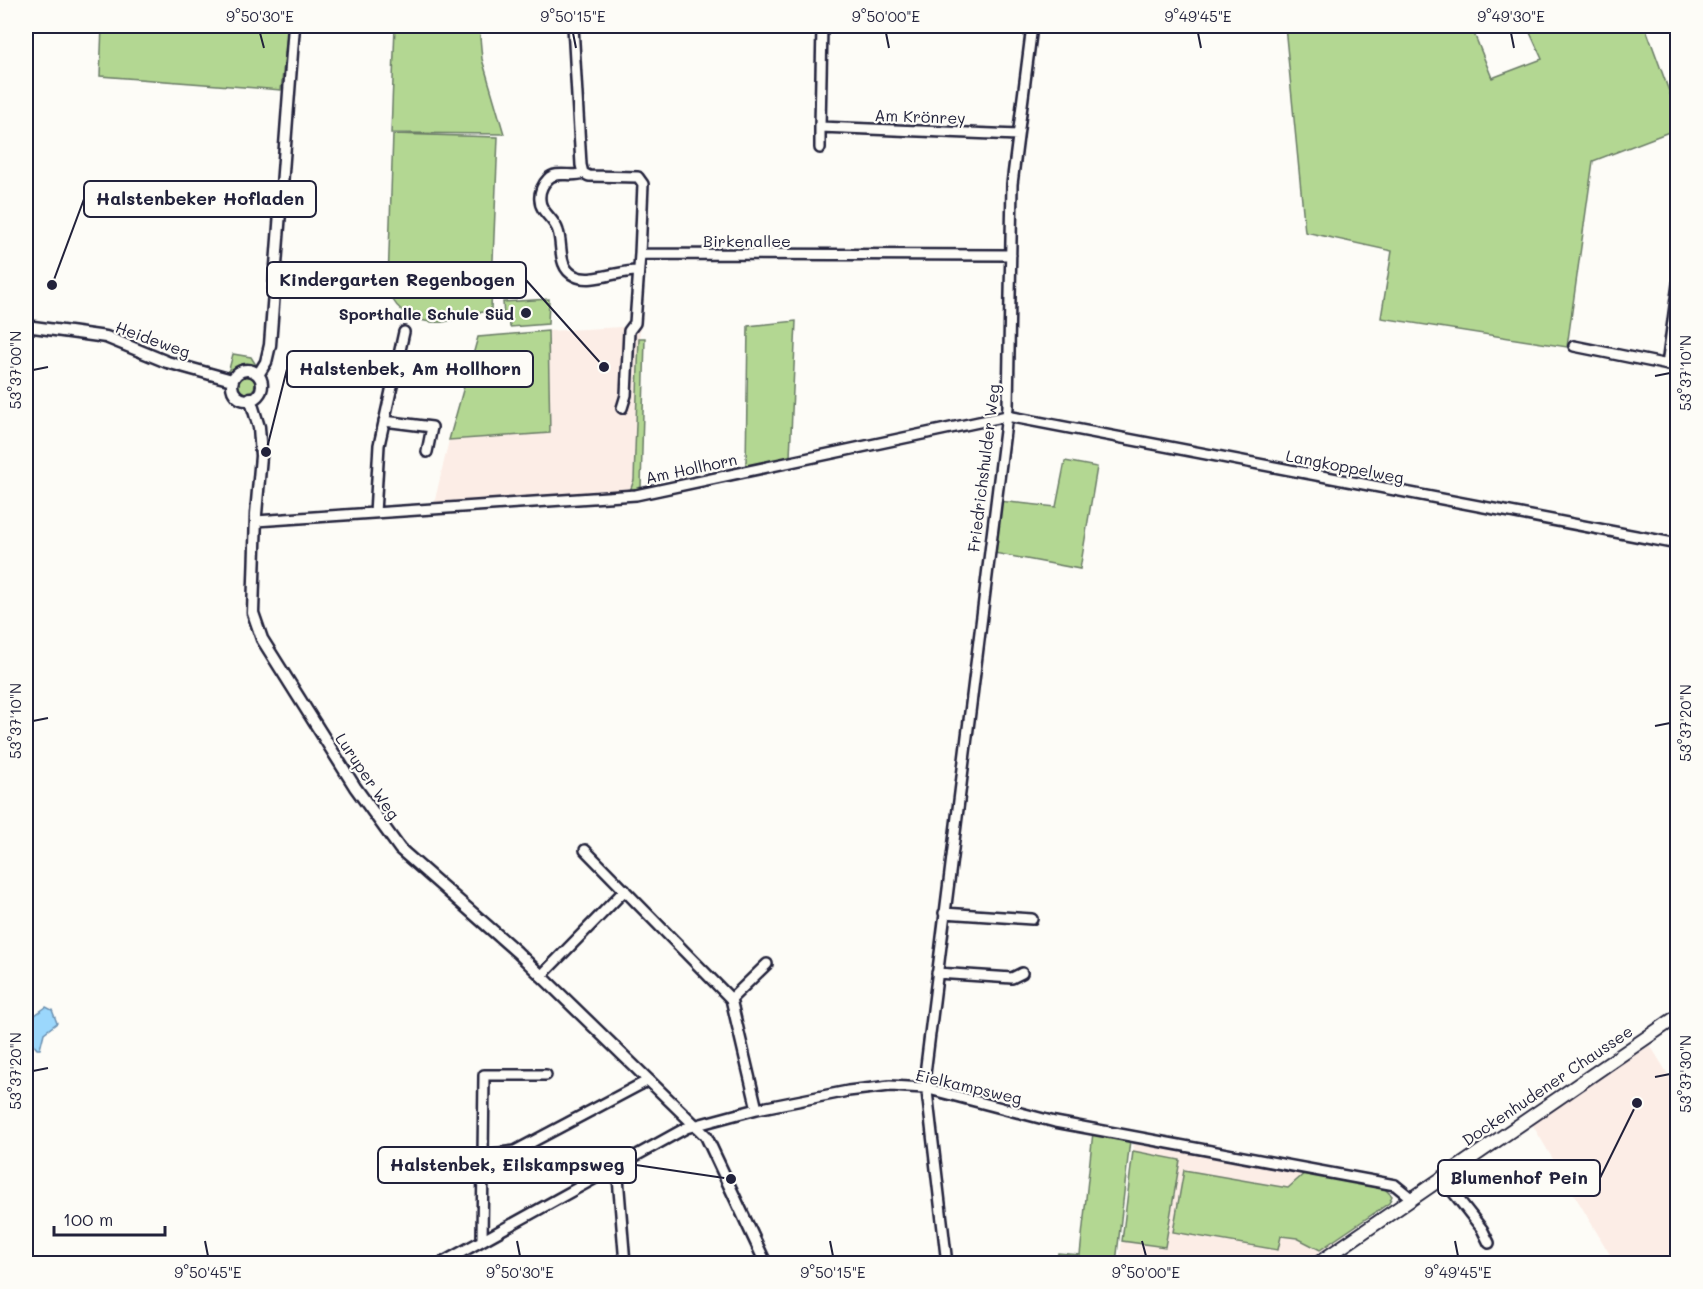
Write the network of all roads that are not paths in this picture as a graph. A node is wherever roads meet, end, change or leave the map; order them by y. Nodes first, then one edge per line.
1 (294, 26) edge
2 (573, 26) edge
3 (822, 26) edge
4 (1032, 26) edge
5 (820, 127) junction
6 (1018, 135) junction
7 (820, 148) dead end
8 (583, 173) junction
9 (640, 254) junction
10 (1011, 255) junction
11 (638, 271) junction
12 (1677, 284) edge
13 (26, 326) edge
14 (404, 332) dead end
15 (1574, 346) dead end
16 (1672, 366) edge
17 (258, 375) junction
18 (232, 380) junction
19 (250, 398) junction
20 (622, 408) dead end
21 (1007, 416) junction
22 (384, 421) junction
23 (427, 452) dead end
24 (375, 513) junction
25 (256, 521) junction
26 (1677, 544) edge
27 (585, 850) dead end
28 (625, 890) junction
29 (944, 913) junction
30 (1032, 918) dead end
31 (767, 964) dead end
32 (937, 973) junction
33 (1022, 973) dead end
34 (541, 976) junction
35 (731, 999) junction
36 (1677, 1016) edge
37 (546, 1075) dead end
38 (647, 1081) junction
39 (925, 1088) junction
40 (757, 1109) junction
41 (696, 1125) junction
42 (484, 1155) junction
43 (617, 1165) junction
44 (1442, 1178) junction
45 (1411, 1198) junction
46 (482, 1240) junction
47 (1489, 1242) dead end
48 (440, 1263) edge
49 (625, 1263) edge
50 (766, 1263) edge
51 (947, 1263) edge
52 (1317, 1263) edge

1 - 17 street
2 - 8 street
3 - 5 street
4 - 6 street, Friedrichshulder Weg
5 - 6 street, Am Krönrey
5 - 7 street
6 - 10 street, Friedrichshulder Weg
8 - 9 street
8 - 11 street
9 - 10 street, Birkenallee
9 - 11 street
10 - 21 street, Friedrichshulder Weg
11 - 20 street
12 - 16 street
13 - 18 street, Heideweg
14 - 22 street
15 - 16 street
17 - 18 street
17 - 19 street
18 - 19 street
19 - 25 street, Luruper Weg
21 - 24 street, Am Hollhorn
21 - 26 street, Langkoppelweg
21 - 29 street, Friedrichshulder Weg
22 - 23 street
22 - 24 street
24 - 25 street, Am Hollhorn
25 - 34 street, Luruper Weg
27 - 28 street
28 - 34 street
28 - 35 street
29 - 30 street
29 - 32 street, Friedrichshulder Weg
31 - 35 street
32 - 33 street
32 - 39 street, Friedrichshulder Weg
34 - 38 street, Luruper Weg
35 - 40 street
36 - 44 main road, Dockenhudener Chaussee
37 - 42 street
38 - 41 street, Luruper Weg
38 - 42 street
39 - 40 street, Eielkampsweg
39 - 45 street, Eielkampsweg
39 - 51 street, Friedrichshulder Weg
40 - 41 street, Eielkampsweg
41 - 43 street, Eielkampsweg
41 - 50 street, Luruper Weg
42 - 46 street
43 - 46 street, Eielkampsweg
43 - 49 street
44 - 45 main road, Dockenhudener Chaussee
44 - 47 street
45 - 52 main road, Dockenhudener Chaussee
46 - 48 street, Eielkampsweg

